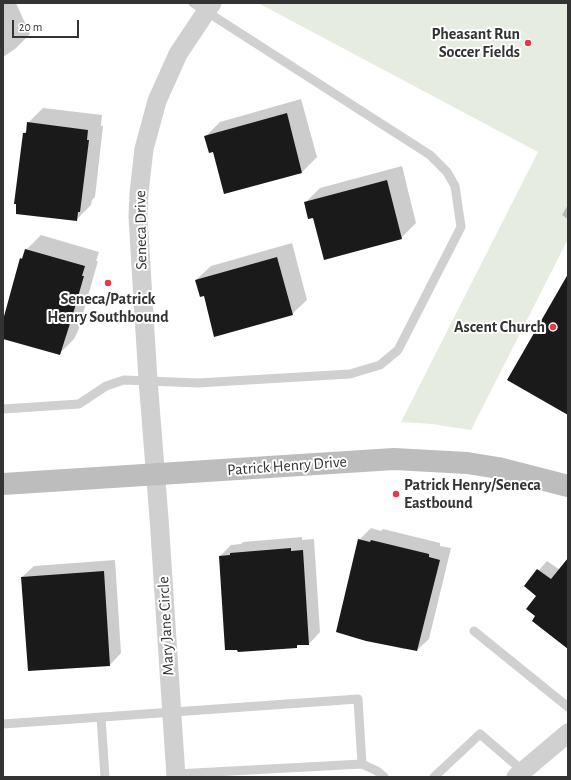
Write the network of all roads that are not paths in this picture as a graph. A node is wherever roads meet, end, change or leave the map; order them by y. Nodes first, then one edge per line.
1 (203, 6) edge
2 (148, 380) junction
3 (3, 410) edge
4 (156, 474) junction
5 (3, 484) edge
6 (568, 486) edge
7 (474, 631) dead end
8 (568, 707) edge
9 (171, 713) junction
10 (101, 717) junction
11 (3, 724) edge
12 (568, 733) edge
13 (362, 764) junction
14 (520, 774) edge
15 (176, 775) edge
16 (105, 777) edge
17 (384, 777) edge
18 (434, 777) edge

1 - 2 street, Seneca Drive
1 - 2 lane
2 - 3 lane
2 - 4 street, Seneca Drive
4 - 5 main road, Patrick Henry Drive
4 - 6 main road, Patrick Henry Drive
4 - 9 street, Mary Jane Circle
7 - 8 lane
9 - 10 lane
9 - 13 lane
9 - 15 street, Mary Jane Circle
10 - 11 lane
10 - 16 lane
12 - 14 street
13 - 15 lane
13 - 17 lane
14 - 18 lane

